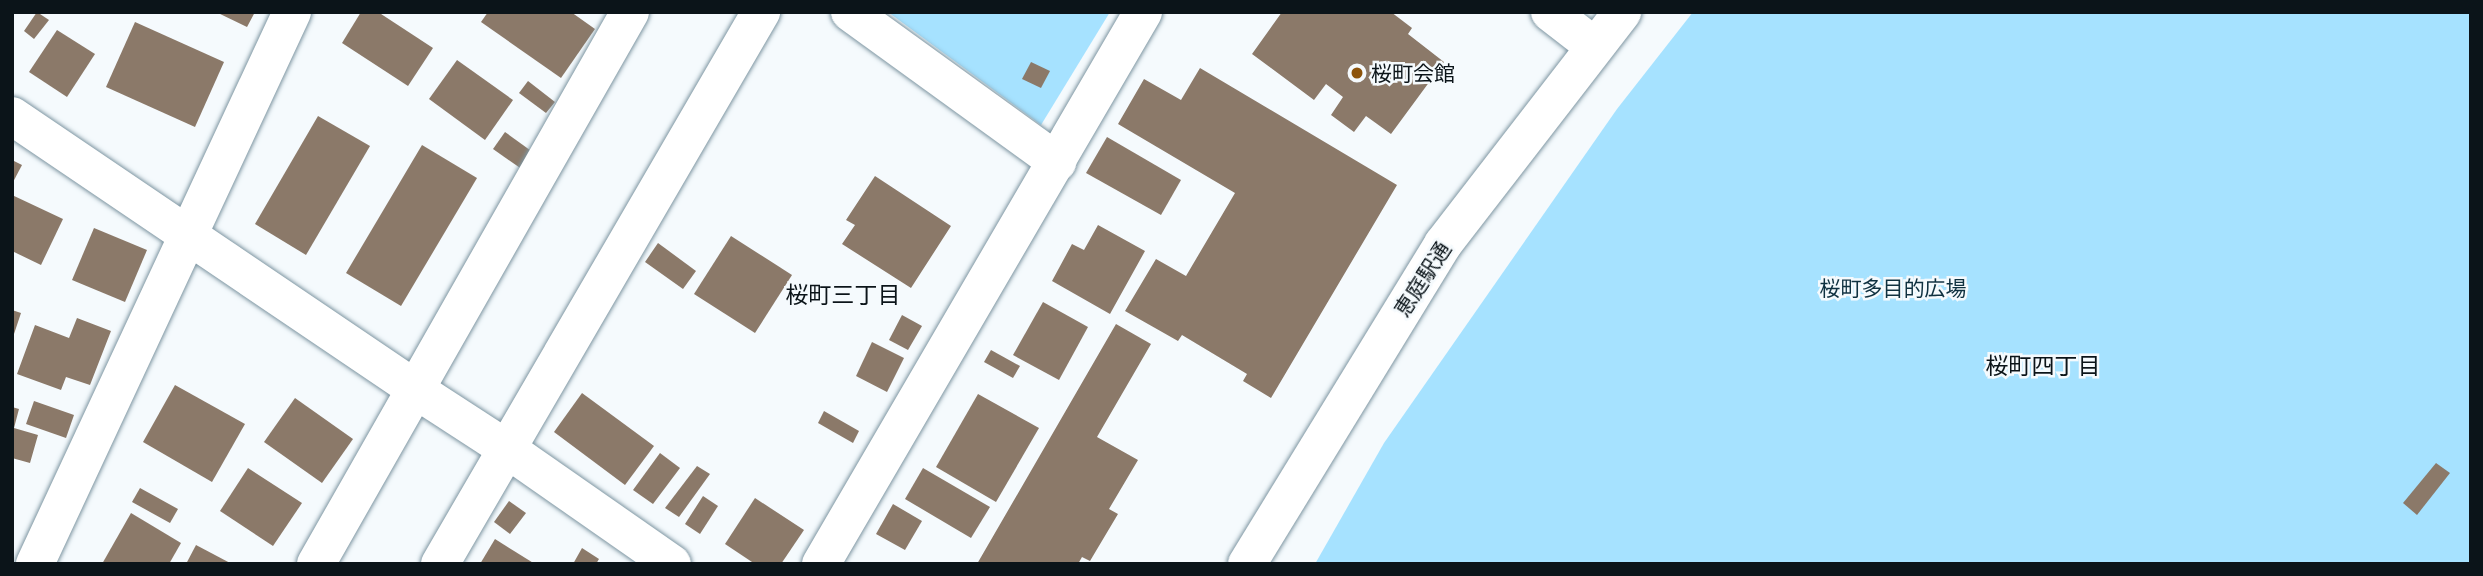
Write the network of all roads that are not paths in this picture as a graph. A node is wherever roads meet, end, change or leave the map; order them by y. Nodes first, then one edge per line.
1 (292, 12) edge
2 (630, 12) edge
3 (761, 12) edge
4 (850, 12) edge
5 (1143, 12) edge
6 (1550, 12) edge
7 (1622, 12) edge
8 (1594, 46) junction
9 (12, 116) edge
10 (1057, 162) junction
11 (188, 237) junction
12 (416, 390) junction
13 (508, 449) junction
14 (36, 564) edge
15 (316, 564) edge
16 (440, 564) edge
17 (672, 564) edge
18 (821, 564) edge
19 (1247, 564) edge

1 - 11 street
2 - 12 street
3 - 13 street
4 - 10 street
5 - 10 street
6 - 8 street
7 - 8 street, 恵庭駅通
8 - 19 street, 恵庭駅通
9 - 11 street
10 - 18 street
11 - 12 street
11 - 14 street
12 - 13 street
12 - 15 street
13 - 16 street
13 - 17 street

